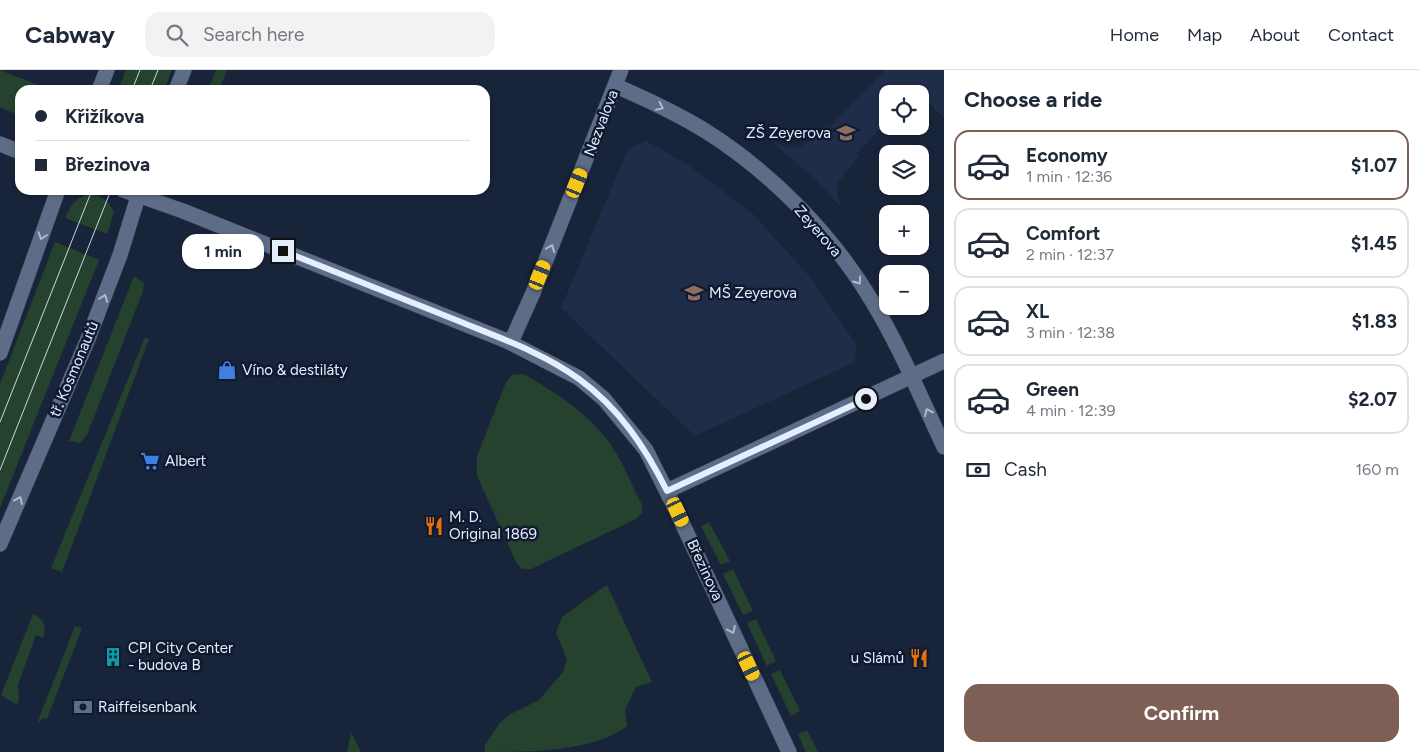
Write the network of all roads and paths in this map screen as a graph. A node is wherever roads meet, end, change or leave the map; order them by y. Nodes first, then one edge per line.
1 (107, 70) edge
2 (184, 70) edge
3 (621, 70) edge
4 (101, 85) edge
5 (178, 85) edge
6 (616, 86) junction
7 (0, 144) edge
8 (15, 150) edge
9 (56, 195) edge
10 (138, 195) edge
11 (144, 195) edge
12 (511, 342) junction
13 (0, 353) edge
14 (944, 361) edge
15 (911, 377) junction
16 (944, 447) edge
17 (667, 491) junction
18 (0, 544) edge
19 (789, 752) edge

1 - 4 street
2 - 5 street
3 - 6 street, Nezvalova
12 -> 6 street, Nezvalova
6 -> 15 street, Zeyerova
7 - 8 street
9 -> 13 street
18 -> 10 street, tř. Kosmonautů
11 - 12 street, Březinova
12 - 17 street, Březinova
14 - 15 street
16 -> 15 street, Zeyerova
15 - 17 street
17 -> 19 street, Březinova

